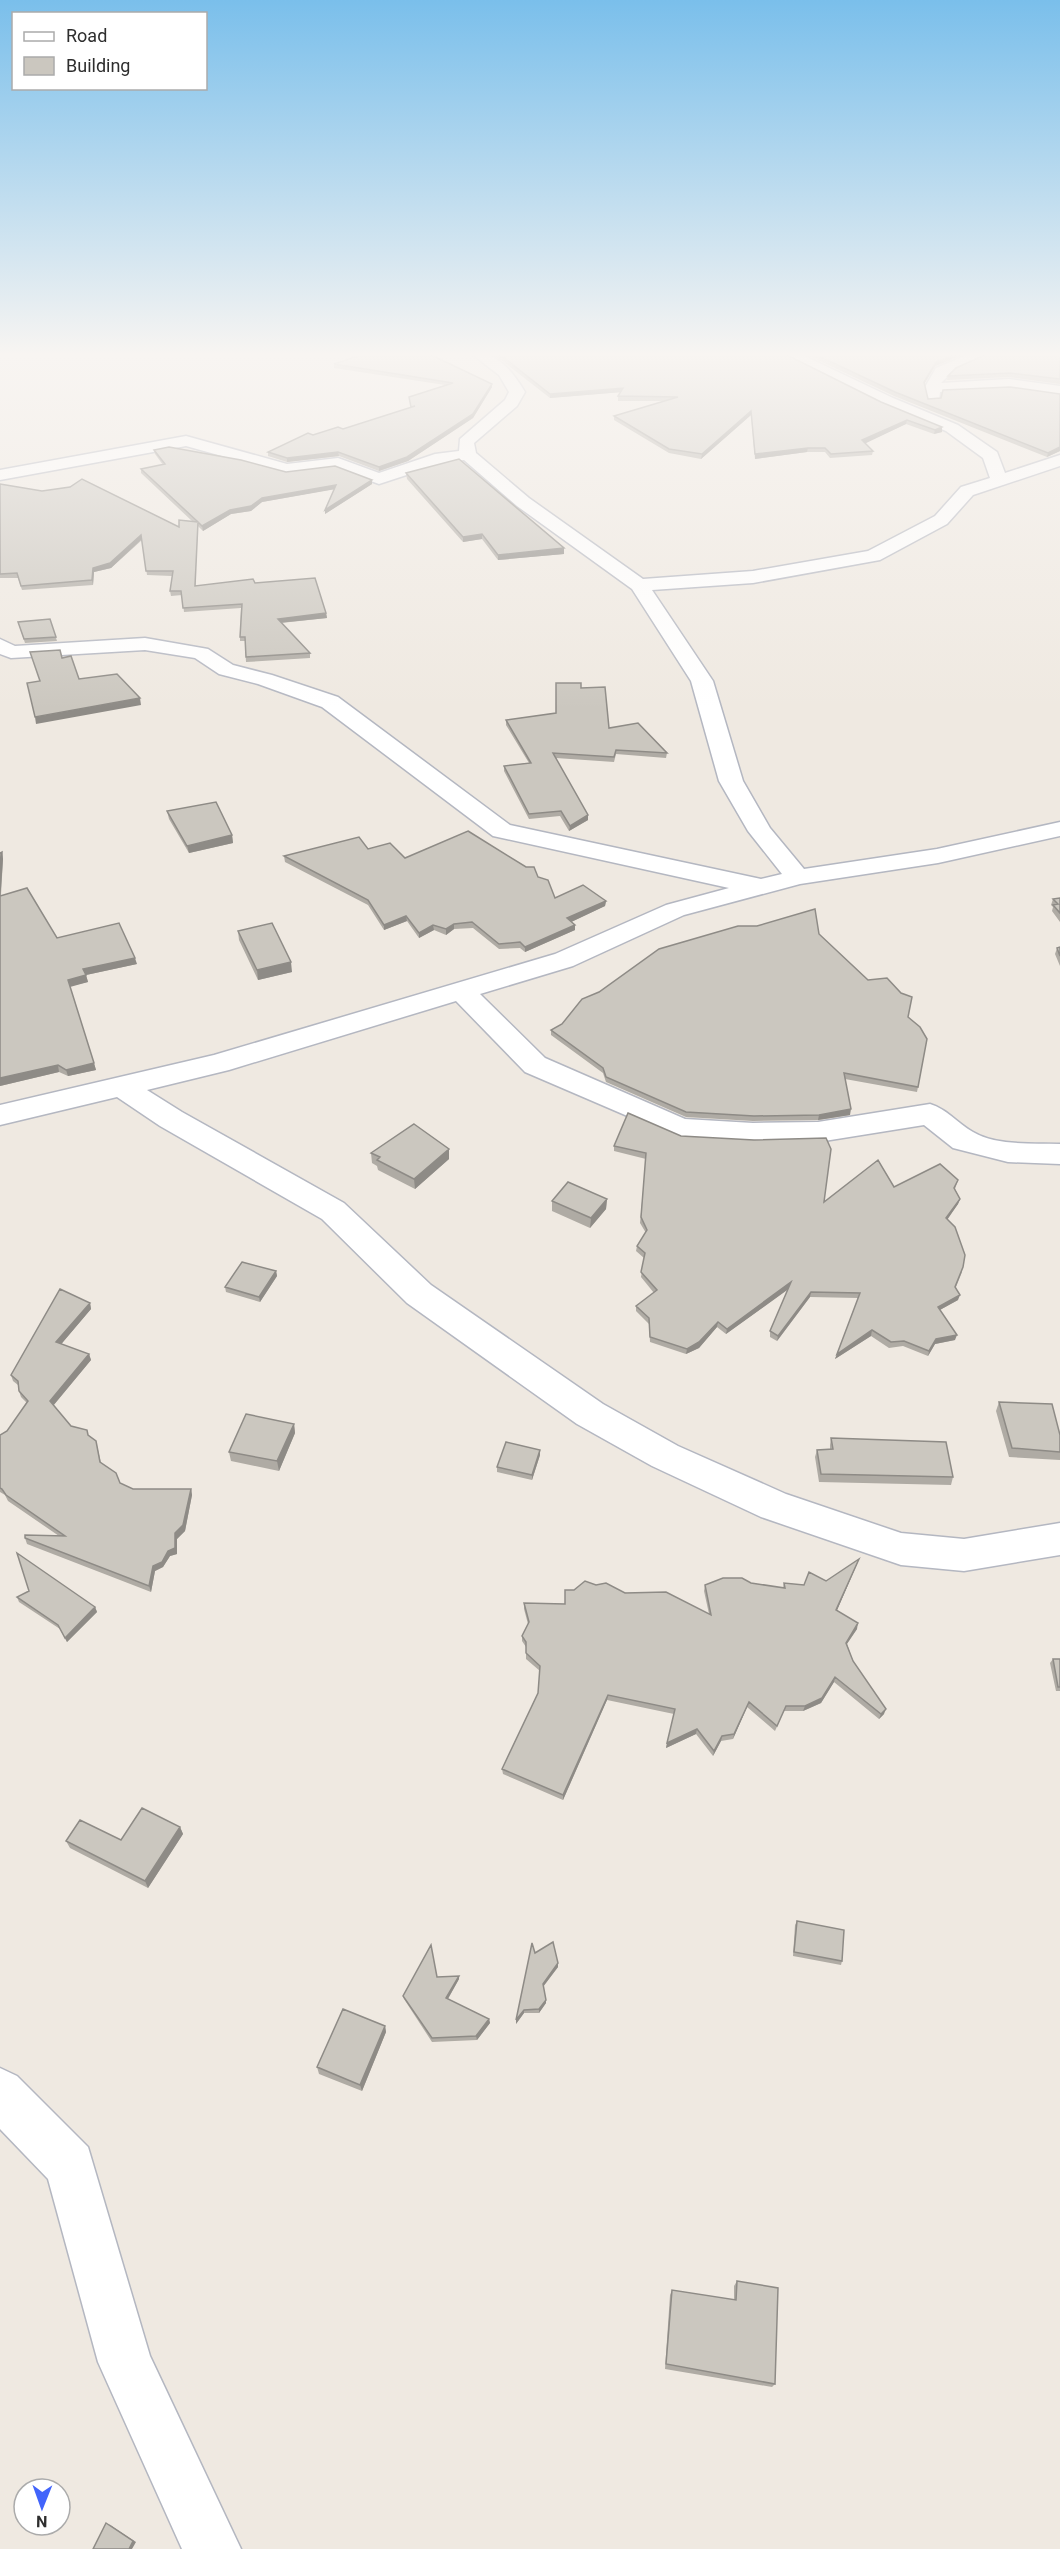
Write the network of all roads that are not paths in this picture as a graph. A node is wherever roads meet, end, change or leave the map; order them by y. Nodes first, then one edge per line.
1 (27, 471) edge
2 (358, 471) edge
3 (403, 471) edge
4 (487, 471) edge
5 (996, 471) edge
6 (1027, 471) edge
7 (0, 476) edge
8 (999, 480) junction
9 (639, 585) junction
10 (0, 645) edge
11 (1060, 829) edge
12 (1021, 836) junction
13 (1060, 843) edge
14 (798, 877) junction
15 (764, 888) junction
16 (460, 990) junction
17 (121, 1086) junction
18 (0, 1114) edge
19 (1060, 1154) edge
20 (1060, 1539) edge
21 (0, 2093) edge
22 (212, 2549) edge

1 - 7 street
2 - 3 street
4 - 9 street
5 - 8 street
6 - 8 street
8 - 9 street
9 - 14 street
10 - 15 street
11 - 12 street
12 - 13 street
12 - 14 street
14 - 15 street
15 - 16 street
16 - 17 street
16 - 19 street
17 - 18 street
17 - 20 street
21 - 22 street

